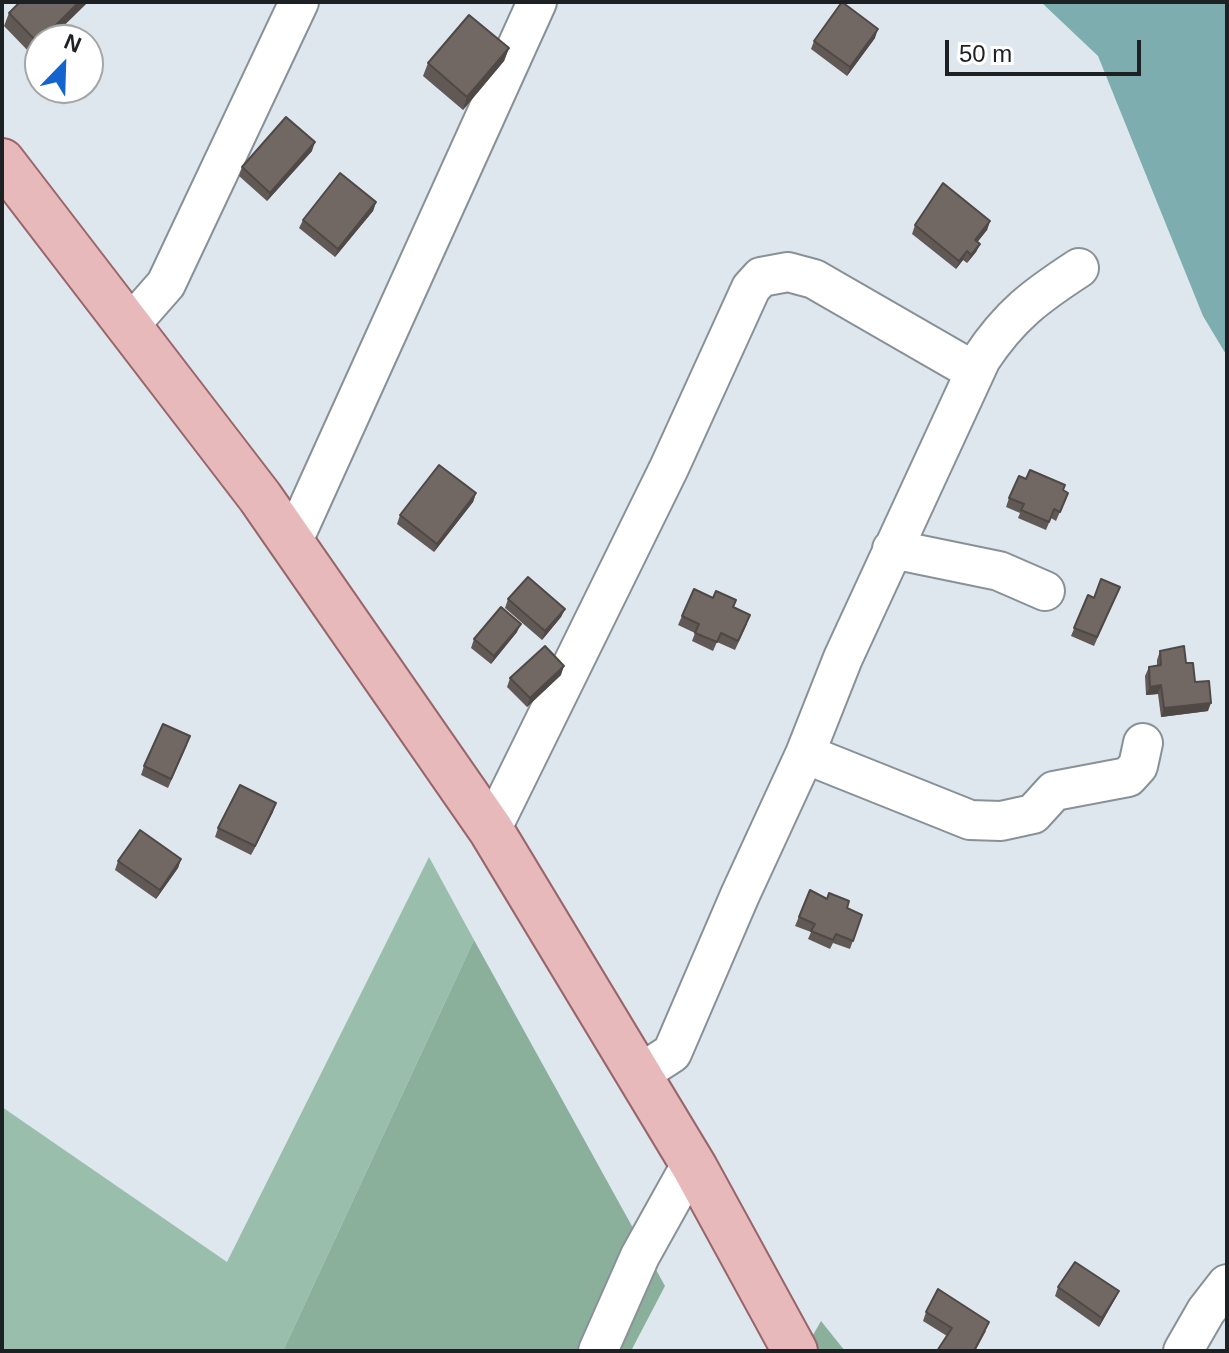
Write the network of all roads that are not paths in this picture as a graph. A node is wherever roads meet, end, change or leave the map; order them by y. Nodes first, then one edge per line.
1 (299, 2) edge
2 (537, 2) edge
3 (2, 161) edge
4 (1079, 268) dead end
5 (130, 325) junction
6 (972, 376) junction
7 (292, 543) junction
8 (892, 549) junction
9 (1045, 591) dead end
10 (1143, 743) dead end
11 (805, 754) junction
12 (491, 830) junction
13 (638, 1075) junction
14 (695, 1168) junction
15 (1227, 1284) edge
16 (598, 1351) edge
17 (795, 1351) edge
18 (1183, 1351) edge

1 - 5 lane
2 - 7 lane
3 - 5 main road
4 - 6 lane
5 - 7 main road
6 - 8 lane
6 - 12 lane
7 - 12 main road
8 - 9 lane
8 - 11 lane
10 - 11 lane
11 - 13 lane
12 - 13 main road
13 - 14 main road
14 - 16 lane
14 - 17 main road
15 - 18 lane

